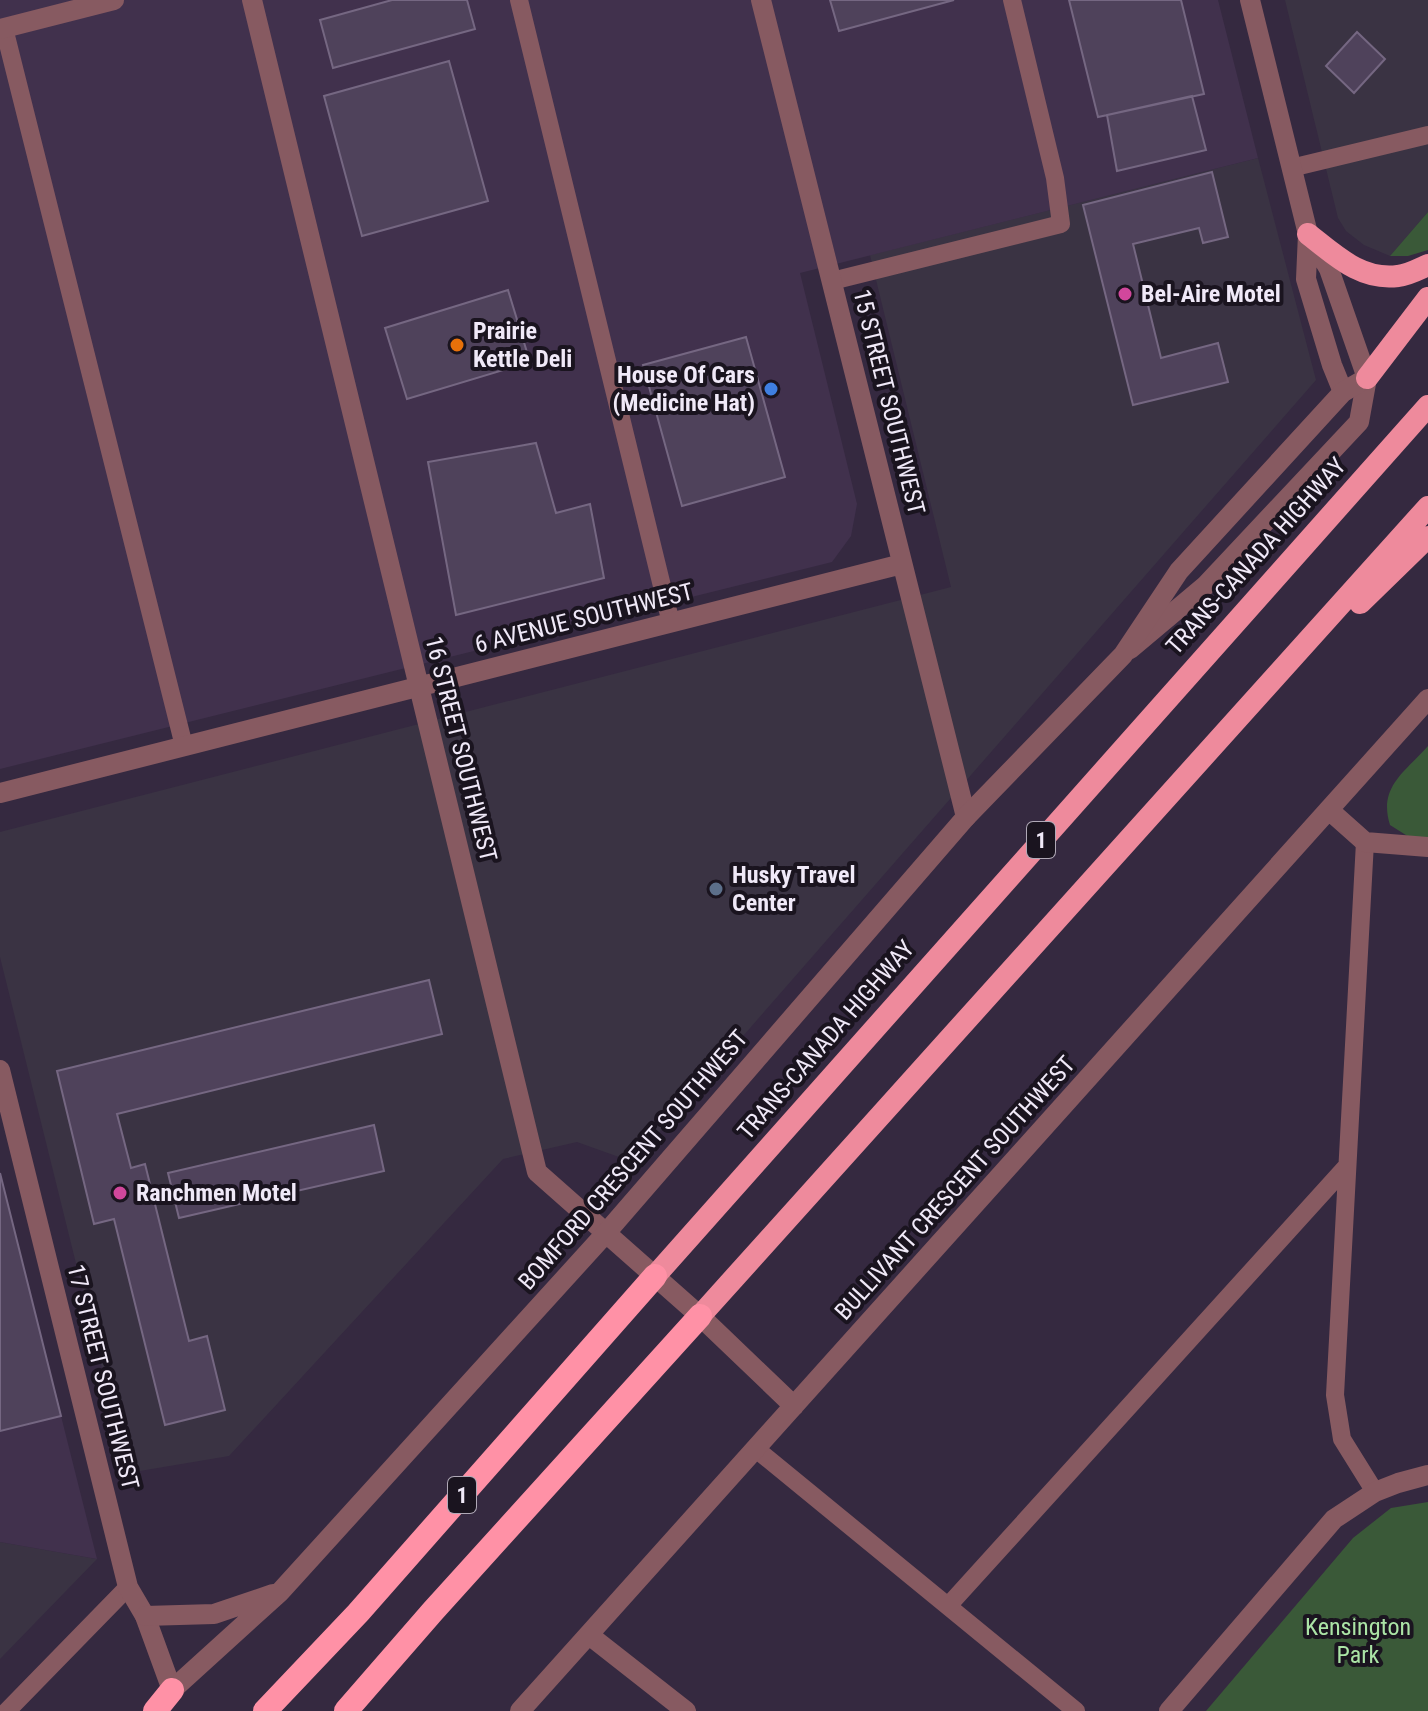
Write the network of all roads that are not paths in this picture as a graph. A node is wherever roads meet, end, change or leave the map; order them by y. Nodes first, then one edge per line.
1 (114, 0) edge
2 (252, 0) edge
3 (519, 0) edge
4 (761, 0) edge
5 (1012, 0) edge
6 (1250, 0) edge
7 (2, 29) edge
8 (1428, 135) edge
9 (1291, 168) junction
10 (1308, 234) junction
11 (1428, 265) edge
12 (832, 281) junction
13 (1428, 298) edge
14 (1367, 378) junction
15 (1343, 392) junction
16 (1428, 406) edge
17 (1428, 507) edge
18 (1428, 537) edge
19 (902, 564) junction
20 (671, 623) junction
21 (1123, 655) junction
22 (419, 687) junction
23 (1428, 699) edge
24 (1216, 743) junction
25 (184, 746) junction
26 (0, 793) edge
27 (1329, 810) junction
28 (966, 817) junction
29 (1365, 842) junction
30 (1428, 847) edge
31 (0, 1070) edge
32 (1346, 1167) junction
33 (606, 1233) junction
34 (655, 1276) junction
35 (700, 1316) junction
36 (794, 1406) junction
37 (756, 1449) junction
38 (1428, 1475) edge
39 (1375, 1492) junction
40 (128, 1587) junction
41 (280, 1592) junction
42 (948, 1606) junction
43 (145, 1616) junction
44 (589, 1635) junction
45 (172, 1690) junction
46 (7, 1711) edge
47 (155, 1711) edge
48 (265, 1711) edge
49 (346, 1711) edge
50 (520, 1711) edge
51 (686, 1711) edge
52 (1076, 1711) edge
53 (1169, 1711) edge

1 - 7 street
2 - 22 street, 16 STREET SOUTHWEST
3 - 20 lane
4 - 12 street, 15 STREET SOUTHWEST
5 - 12 lane
6 - 9 street
7 - 25 lane
8 - 9 lane
9 - 10 street
10 - 11 highway
10 - 14 street
10 - 15 street
12 - 19 street, 15 STREET SOUTHWEST
13 - 14 highway
14 - 15 street, BOMFORD CRESCENT SOUTHWEST
14 - 21 street, BOMFORD CRESCENT SOUTHWEST
15 - 21 street, BOMFORD CRESCENT SOUTHWEST
16 - 34 highway, TRANS-CANADA HIGHWAY / 1
17 - 24 highway, 1
18 - 24 highway
19 - 20 street, 6 AVENUE SOUTHWEST
19 - 28 street, 15 STREET SOUTHWEST
20 - 22 street, 6 AVENUE SOUTHWEST
21 - 28 street, BOMFORD CRESCENT SOUTHWEST
22 - 25 street, 6 AVENUE SOUTHWEST
22 - 33 street, 16 STREET SOUTHWEST
23 - 27 street, BULLIVANT CRESCENT SOUTHWEST
24 - 35 highway, 1
25 - 26 street, 6 AVENUE SOUTHWEST
27 - 29 street
27 - 36 street, BULLIVANT CRESCENT SOUTHWEST
28 - 33 street, BOMFORD CRESCENT SOUTHWEST
29 - 30 street
29 - 32 lane
31 - 40 street, 17 STREET SOUTHWEST
32 - 39 lane
32 - 42 lane
33 - 34 street, 16 STREET SOUTHWEST
33 - 41 street, BOMFORD CRESCENT SOUTHWEST
34 - 35 street, 16 STREET SOUTHWEST
34 - 48 highway, TRANS-CANADA HIGHWAY / 1
35 - 36 street, 16 STREET SOUTHWEST
35 - 49 highway, 1
36 - 37 street, BULLIVANT CRESCENT SOUTHWEST
37 - 42 lane
37 - 44 street, BULLIVANT CRESCENT SOUTHWEST
38 - 39 street
39 - 53 street
40 - 43 street, 17 STREET SOUTHWEST
40 - 46 lane
41 - 43 street
41 - 45 street, BOMFORD CRESCENT SOUTHWEST
42 - 52 lane
43 - 45 street, 17 STREET SOUTHWEST
44 - 50 street, BULLIVANT CRESCENT SOUTHWEST
44 - 51 street
45 - 47 highway

